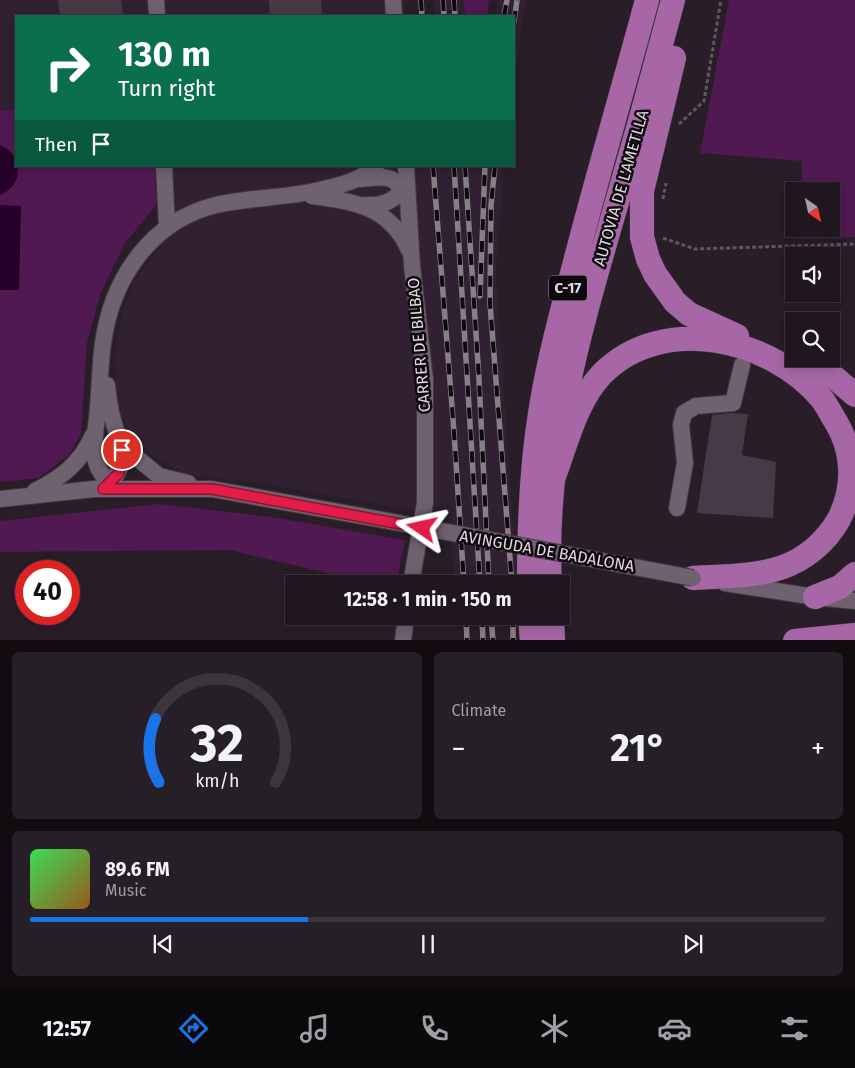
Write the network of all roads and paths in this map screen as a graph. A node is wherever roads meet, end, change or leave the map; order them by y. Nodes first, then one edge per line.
1 (156, 0) edge
2 (393, 0) edge
3 (647, 0) edge
4 (673, 0) edge
5 (688, 0) edge
6 (720, 0) edge
7 (157, 15) edge
8 (394, 15) edge
9 (676, 128) dead end
10 (164, 167) edge
11 (374, 167) edge
12 (668, 174) dead end
13 (354, 180) junction
14 (406, 183) edge
15 (300, 194) junction
16 (662, 202) dead end
17 (362, 205) junction
18 (167, 227) junction
19 (663, 230) dead end
20 (855, 244) edge
21 (412, 256) junction
22 (103, 342) junction
23 (767, 346) junction
24 (785, 352) edge
25 (742, 365) dead end
26 (820, 367) edge
27 (855, 395) edge
28 (855, 425) edge
29 (117, 431) junction
30 (94, 433) junction
31 (553, 479) junction
32 (110, 487) junction
33 (212, 489) junction
34 (25, 495) junction
35 (0, 499) edge
36 (677, 508) dead end
37 (855, 574) edge
38 (413, 575) edge
39 (529, 575) edge
40 (550, 575) edge
41 (693, 578) junction
42 (815, 598) junction
43 (855, 601) edge
44 (404, 625) edge
45 (531, 625) edge
46 (552, 625) edge
47 (855, 635) edge
48 (402, 640) edge
49 (532, 640) edge
50 (553, 640) edge
51 (795, 640) edge

1 - 7 street
2 - 8 street
3 - 39 highway, C-17
4 - 31 highway, AUTOVIA DE L'AMETLLA / C-17
5 - 23 highway
6 - 9 path
10 - 18 street
11 - 13 street
12 - 16 path
13 - 14 street
13 - 15 street
14 - 17 street
14 - 21 street, CARRER DE BILBAO
15 - 17 street
15 - 18 street
17 - 21 street
18 - 22 street
19 - 20 path
21 - 38 street, CARRER DE BILBAO
22 - 29 street
22 - 30 street
23 - 24 highway
23 - 28 highway
25 - 36 street
26 - 27 highway
29 - 32 street
29 - 33 street
30 - 32 street
30 - 34 street
31 - 40 highway, AUTOVIA DE L'AMETLLA / C-17
31 - 41 highway
32 - 33 street, AVINGUDA DE BADALONA
32 - 34 street, AVINGUDA DE BADALONA
33 - 41 street, AVINGUDA DE BADALONA, bridge
34 - 35 street, AVINGUDA DE BADALONA
37 - 42 highway
41 - 42 street, AVINGUDA DE BADALONA
42 - 43 street, AVINGUDA DE BADALONA
44 - 48 street
45 - 49 highway
46 - 50 highway
47 - 51 highway

